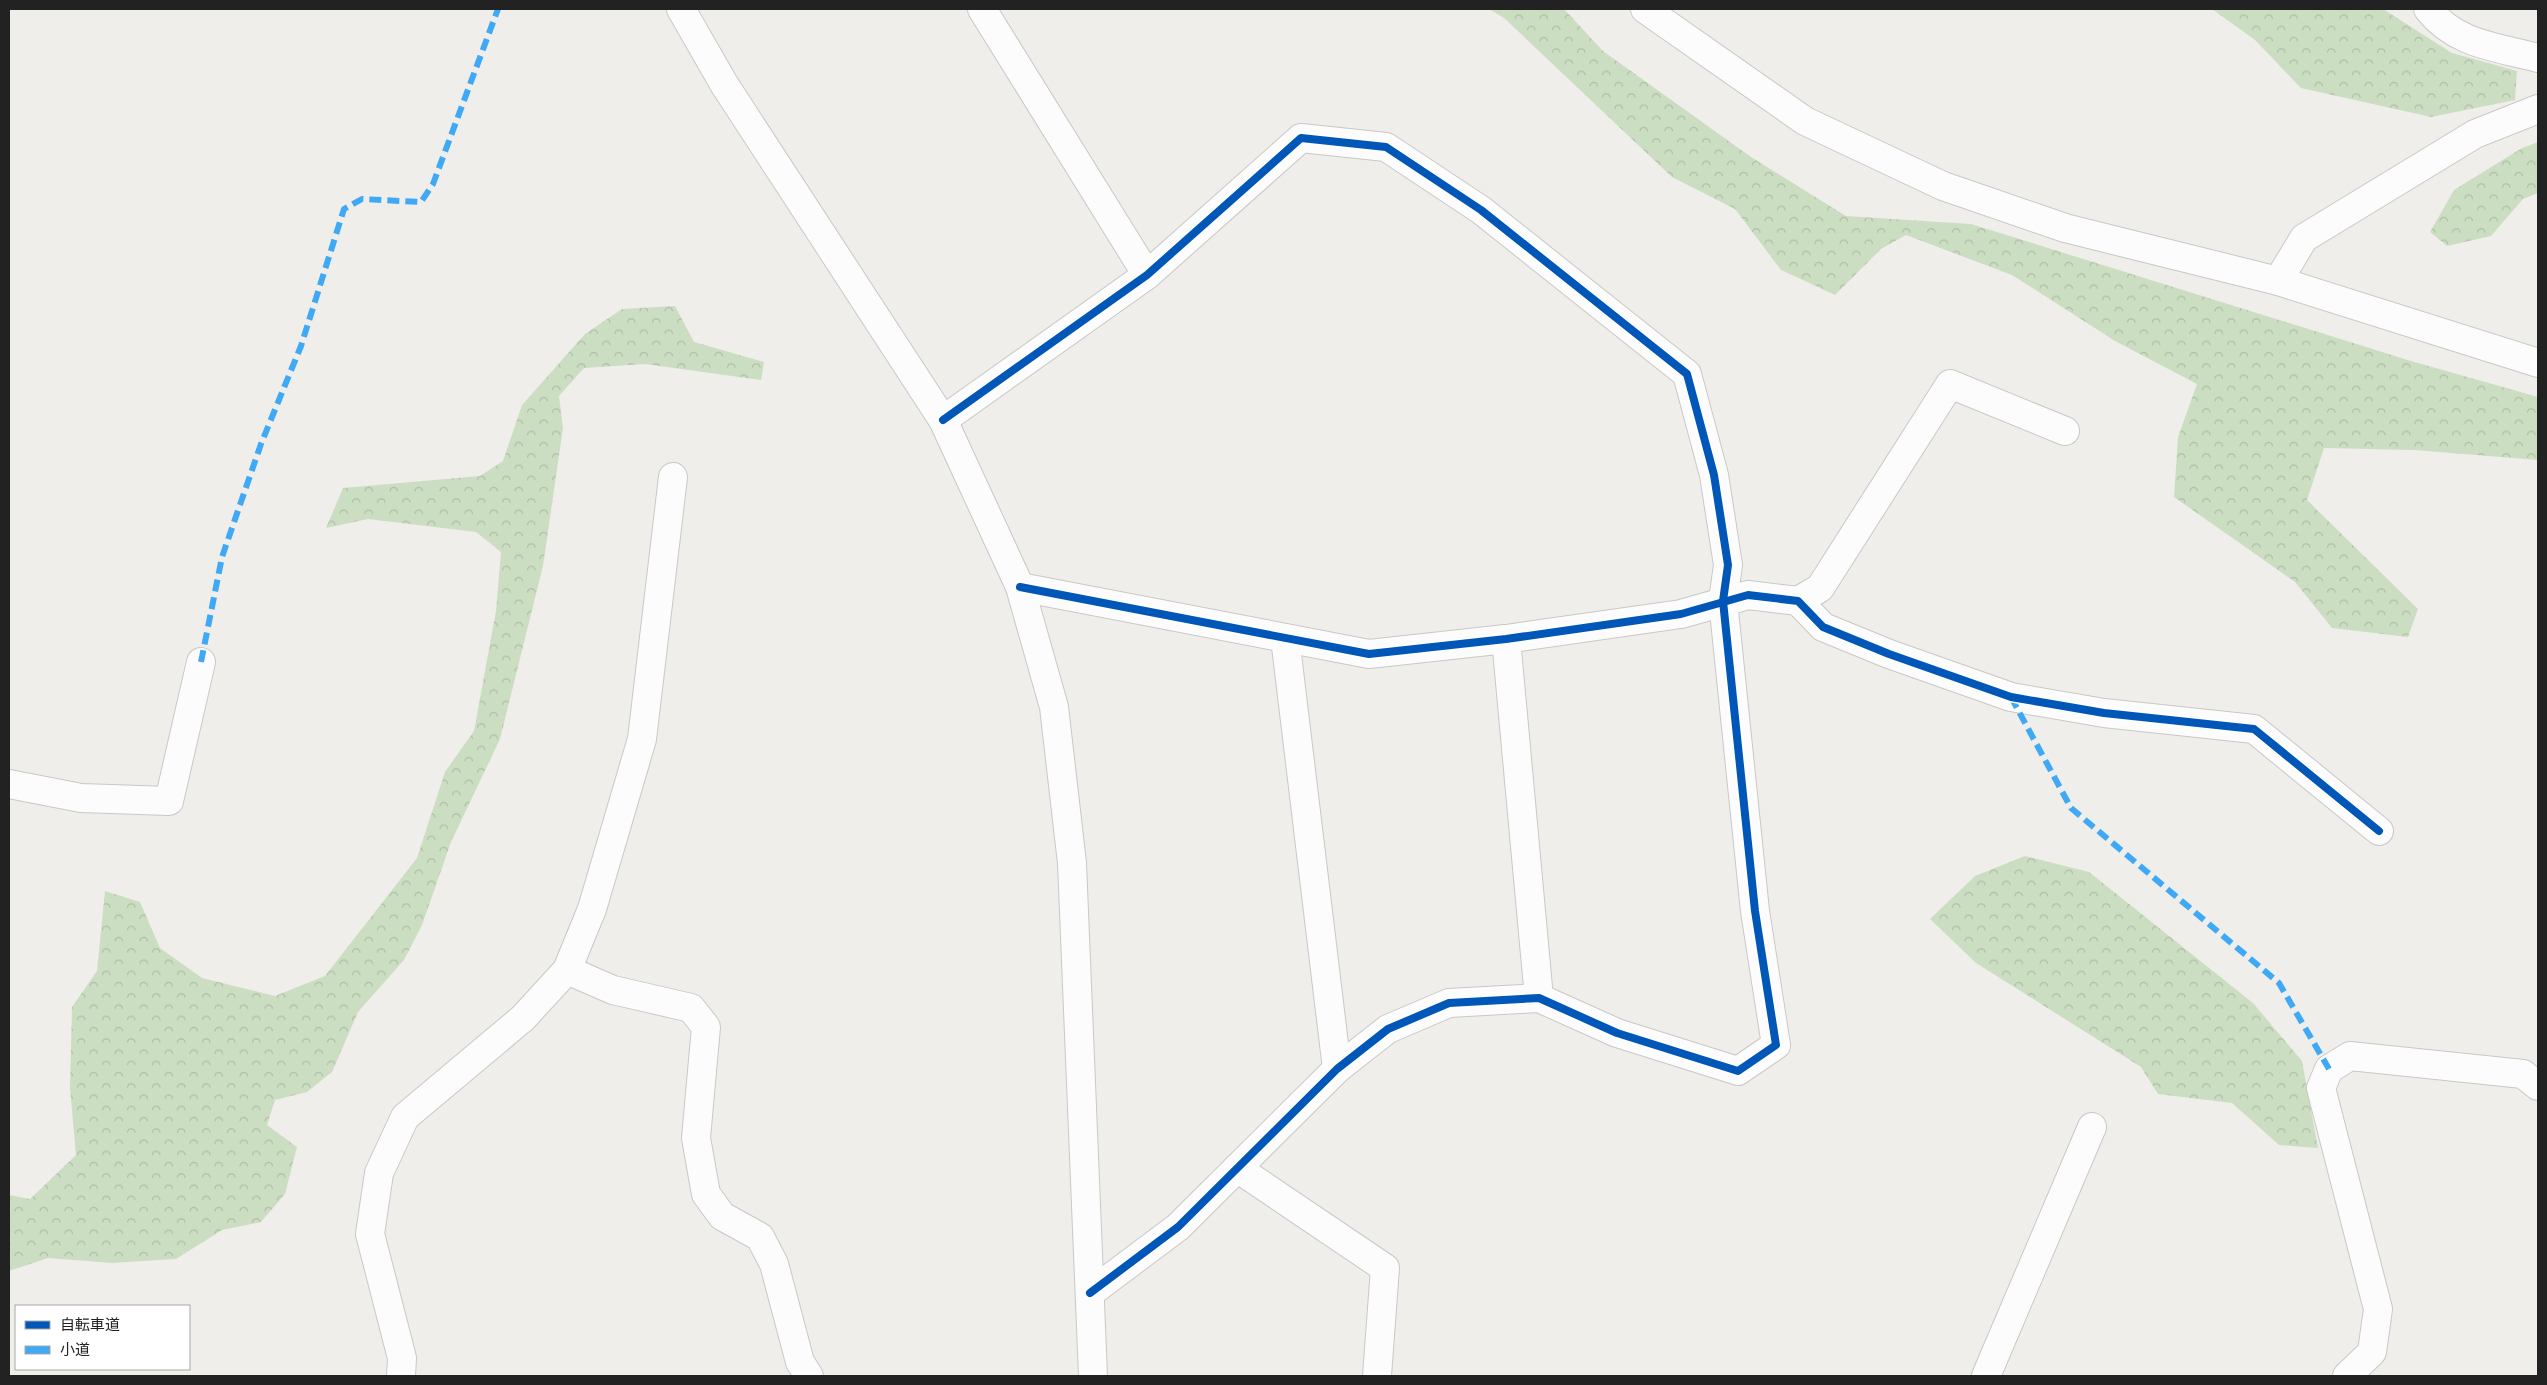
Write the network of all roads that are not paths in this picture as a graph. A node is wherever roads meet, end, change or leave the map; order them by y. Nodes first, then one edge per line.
1 (681, 9) edge
2 (982, 9) edge
3 (1645, 9) edge
4 (2428, 9) edge
5 (2538, 58) edge
6 (2538, 109) edge
7 (1148, 276) junction
8 (2278, 281) junction
9 (2538, 363) edge
10 (943, 420) junction
11 (2065, 431) dead end
12 (674, 477) dead end
13 (1020, 587) junction
14 (1723, 601) junction
15 (1798, 601) junction
16 (1285, 638) junction
17 (1506, 639) junction
18 (201, 662) dead end
19 (9, 784) edge
20 (2379, 831) dead end
21 (567, 970) junction
22 (1539, 998) junction
23 (1337, 1069) junction
24 (2538, 1086) edge
25 (2092, 1127) dead end
26 (1237, 1168) junction
27 (1090, 1293) junction
28 (401, 1376) edge
29 (809, 1376) edge
30 (1093, 1376) edge
31 (1377, 1376) edge
32 (1986, 1376) edge
33 (2347, 1376) edge

1 - 10 street
2 - 7 street
3 - 8 street
4 - 5 street
6 - 8 street
7 - 10 street
7 - 14 street
8 - 9 street
10 - 13 street
11 - 15 street
12 - 21 street
13 - 16 street
13 - 27 street
14 - 15 street
14 - 17 street
14 - 22 street
15 - 20 street
16 - 17 street
16 - 23 street
17 - 22 street
18 - 19 street
21 - 28 street
21 - 29 street
22 - 23 street
23 - 26 street
24 - 33 street
25 - 32 street
26 - 27 street
26 - 31 street
27 - 30 street

